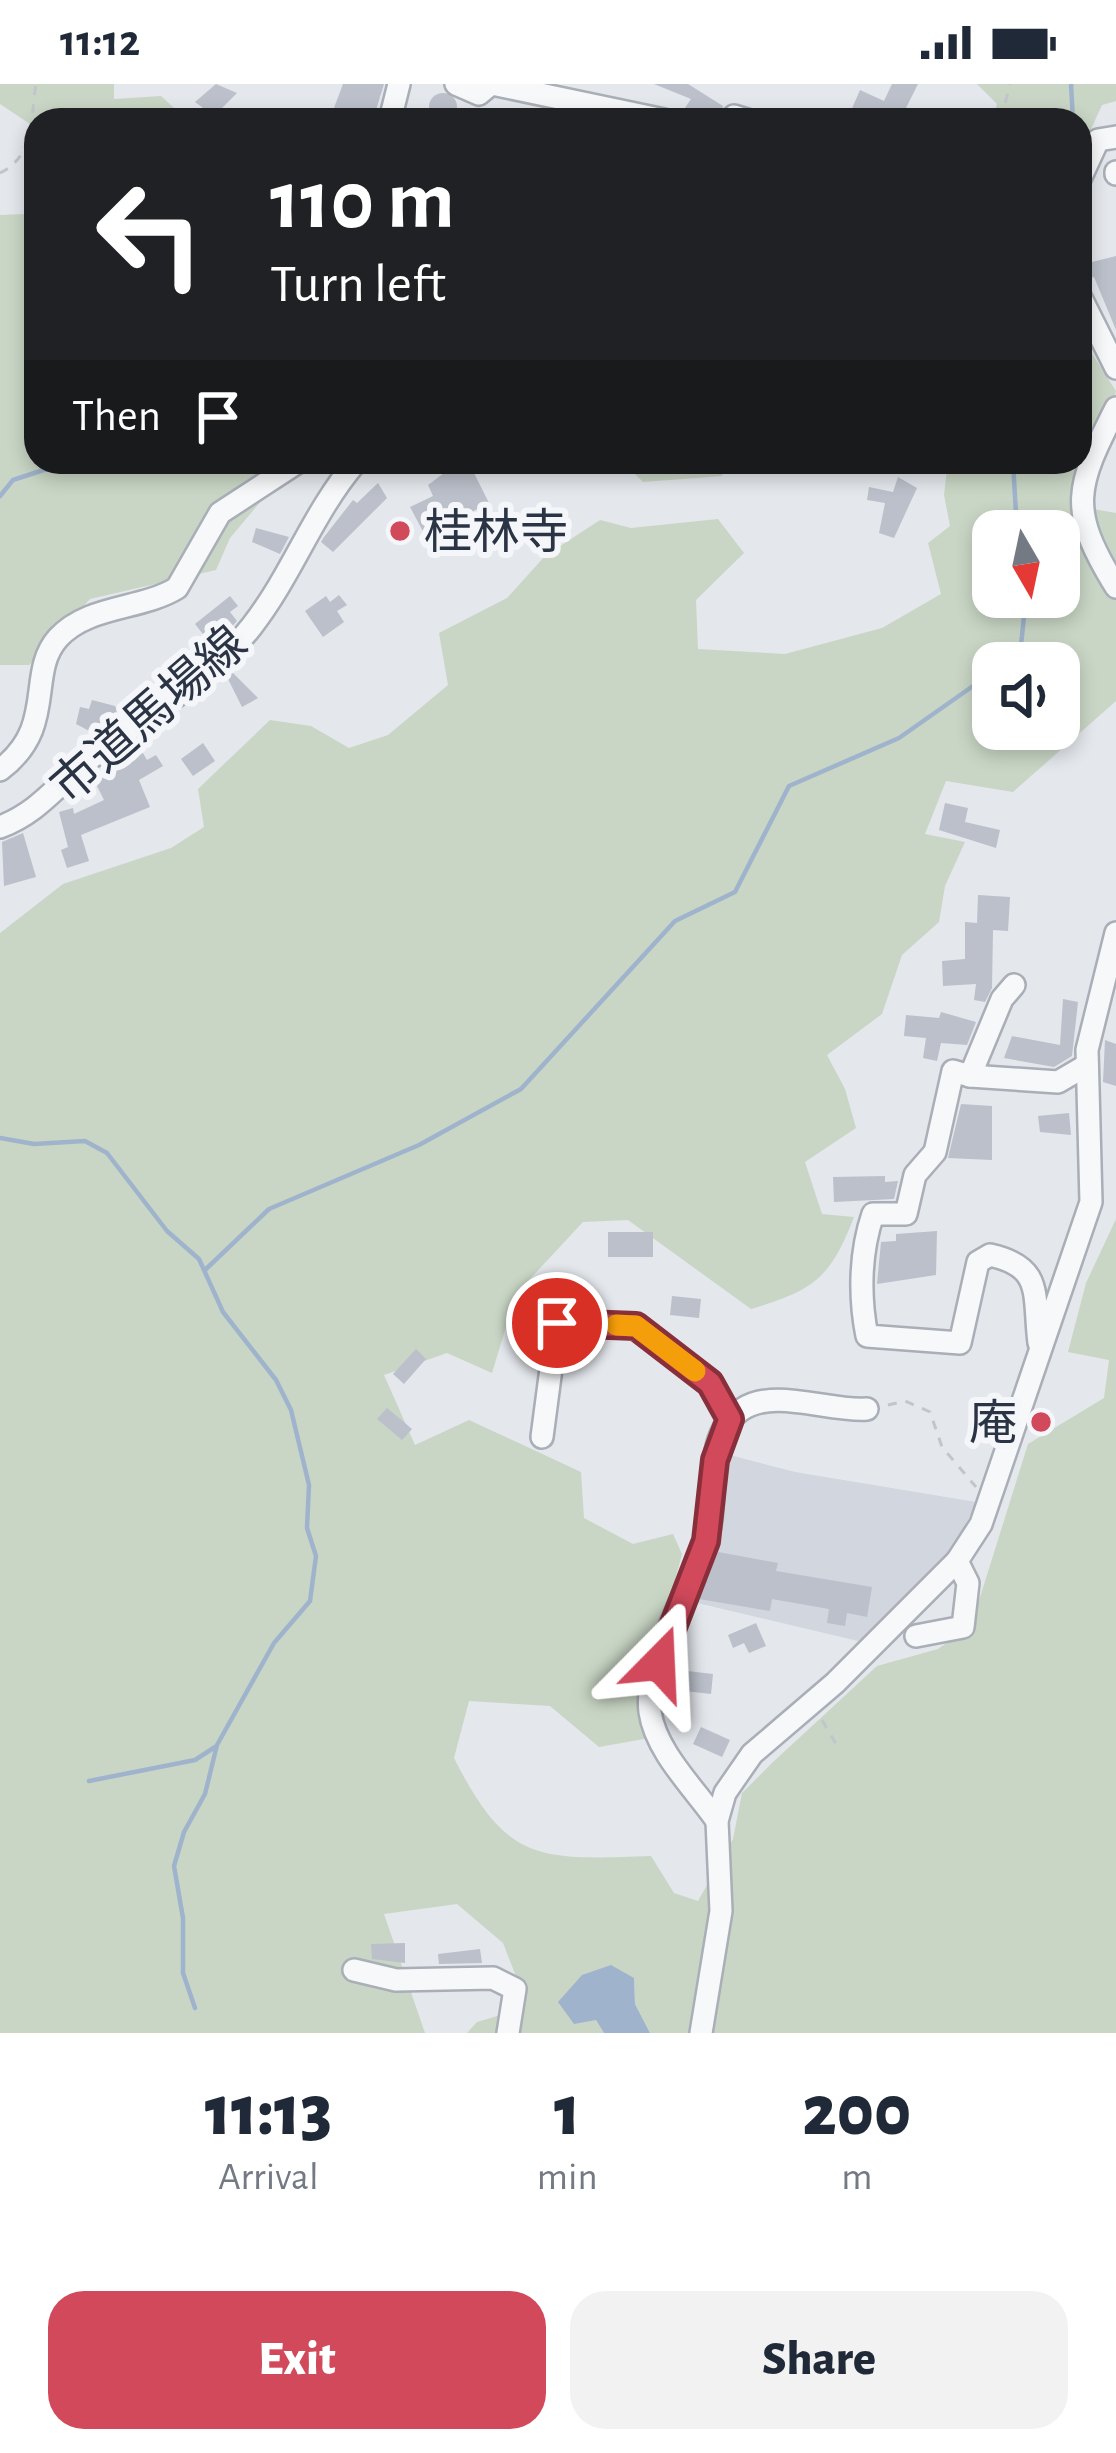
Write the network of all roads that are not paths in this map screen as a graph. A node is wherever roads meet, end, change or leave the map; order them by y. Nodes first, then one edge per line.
1 (456, 84) edge
2 (492, 84) edge
3 (607, 108) edge
4 (1116, 137) edge
5 (1092, 153) edge
6 (1092, 320) edge
7 (1116, 368) edge
8 (1116, 408) edge
9 (1092, 465) edge
10 (280, 474) edge
11 (346, 474) edge
12 (1088, 474) edge
13 (1116, 587) edge
14 (0, 770) edge
15 (0, 827) edge
16 (1116, 933) edge
17 (1014, 986) dead end
18 (1087, 1065) junction
19 (970, 1076) junction
20 (1040, 1352) junction
21 (867, 1409) road end
22 (730, 1419) junction
23 (542, 1437) dead end
24 (957, 1562) junction
25 (916, 1636) dead end
26 (717, 1821) junction
27 (354, 1970) dead end
28 (508, 2033) edge
29 (701, 2033) edge

1 - 2 street
2 - 3 street
4 - 5 street
6 - 7 street
8 - 9 street
10 - 14 street
11 - 15 street, 市道馬場線
12 - 13 street
16 - 18 street
17 - 19 street
18 - 19 street
18 - 20 street
19 - 20 street
20 - 24 street
21 - 22 street
22 - 23 street
22 - 26 street
24 - 25 street
24 - 26 street
26 - 29 street
27 - 28 street

